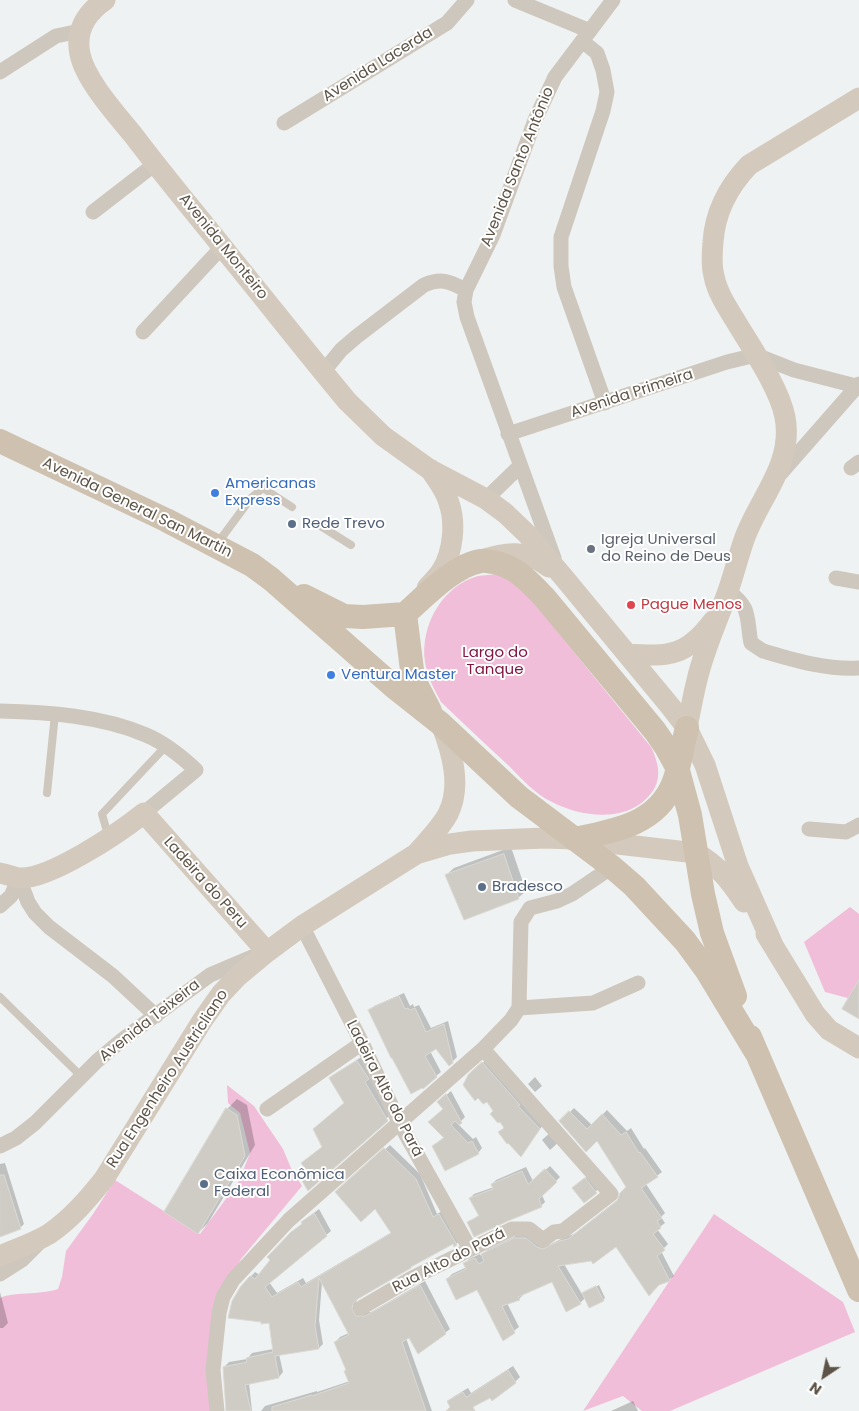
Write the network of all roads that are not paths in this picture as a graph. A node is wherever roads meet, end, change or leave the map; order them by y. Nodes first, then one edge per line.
1 (105, 0) edge
2 (467, 0) edge
3 (515, 0) edge
4 (613, 0) edge
5 (80, 31) junction
6 (586, 36) junction
7 (0, 72) edge
8 (859, 98) edge
9 (284, 123) dead end
10 (155, 164) junction
11 (93, 212) dead end
12 (222, 247) junction
13 (466, 290) junction
14 (143, 332) dead end
15 (756, 355) junction
16 (323, 372) junction
17 (858, 385) edge
18 (605, 403) junction
19 (508, 434) junction
20 (0, 441) edge
21 (520, 466) junction
22 (429, 469) junction
23 (775, 479) junction
24 (463, 485) junction
25 (486, 499) junction
26 (450, 503) junction
27 (292, 507) dead end
28 (319, 525) dead end
29 (215, 545) junction
30 (351, 546) dead end
31 (482, 560) junction
32 (565, 578) junction
33 (836, 578) dead end
34 (271, 579) junction
35 (859, 582) edge
36 (728, 591) junction
37 (720, 611) junction
38 (405, 614) junction
39 (675, 653) junction
40 (628, 654) junction
41 (859, 668) edge
42 (697, 680) junction
43 (0, 711) edge
44 (55, 714) junction
45 (441, 724) junction
46 (686, 728) junction
47 (166, 746) junction
48 (677, 768) junction
49 (47, 793) dead end
50 (144, 813) junction
51 (859, 825) edge
52 (810, 829) dead end
53 (108, 838) junction
54 (574, 839) junction
55 (696, 852) junction
56 (416, 854) junction
57 (612, 867) junction
58 (9, 875) edge
59 (0, 906) edge
60 (302, 926) junction
61 (773, 945) junction
62 (266, 952) junction
63 (638, 983) dead end
64 (0, 997) edge
65 (519, 1008) junction
66 (156, 1016) junction
67 (362, 1043) junction
68 (859, 1048) edge
69 (483, 1049) junction
70 (756, 1052) junction
71 (82, 1077) junction
72 (267, 1110) dead end
73 (400, 1124) junction
74 (0, 1146) edge
75 (48, 1234) junction
76 (470, 1249) junction
77 (0, 1256) edge
78 (0, 1274) edge
79 (859, 1290) edge
80 (361, 1308) dead end
81 (217, 1411) edge

1 - 5 main road
2 - 9 street, Avenida Lacerda
3 - 6 street
4 - 6 street, Avenida Santo Antônio
5 - 7 street
5 - 10 main road, Avenida Monteiro
6 - 13 street, Avenida Santo Antônio
6 - 18 street
8 - 15 main road
10 - 11 street
10 - 12 main road, Avenida Monteiro
12 - 14 street
12 - 16 main road, Avenida Monteiro
13 - 16 street
13 - 19 street
15 - 17 street
15 - 18 street, Avenida Primeira
15 - 23 main road
16 - 22 main road, Avenida Monteiro
17 - 23 street
18 - 19 street, Avenida Primeira
19 - 21 street
20 - 29 main road, Avenida General San Martin
21 - 25 street
21 - 32 street
22 - 24 main road
22 - 26 main road
23 - 36 main road
24 - 25 main road
24 - 26 main road
25 - 32 main road
26 - 38 main road
27 - 29 lane
28 - 30 lane
29 - 34 main road, Avenida General San Martin
31 - 32 main road
31 - 38 main road
31 - 48 main road
32 - 40 main road
33 - 35 street
34 - 38 main road, Avenida General San Martin
34 - 45 main road, Avenida General San Martin
36 - 37 main road
36 - 41 street
37 - 39 main road
37 - 42 main road
38 - 45 main road
39 - 40 main road
39 - 42 main road
40 - 46 main road
42 - 46 main road
43 - 44 street
44 - 47 street
44 - 49 lane
45 - 54 main road
45 - 56 main road, Rua Engenheiro Austricliano
46 - 48 main road
46 - 61 main road
47 - 50 street
47 - 53 lane
48 - 54 main road
48 - 55 main road
50 - 53 main road
50 - 62 main road, Ladeira do Peru
51 - 52 street
53 - 58 main road
54 - 55 main road
54 - 56 main road, Rua Engenheiro Austricliano
54 - 57 main road
55 - 61 main road
55 - 70 main road
56 - 60 main road, Rua Engenheiro Austricliano
57 - 65 street
57 - 70 main road
58 - 59 street
58 - 66 street
60 - 62 main road, Rua Engenheiro Austricliano
60 - 67 street, Ladeira Alto do Pará
61 - 68 main road
62 - 66 street, Avenida Teixeira
62 - 75 main road, Rua Engenheiro Austricliano
63 - 65 street
64 - 71 lane
65 - 69 street
66 - 71 street, Avenida Teixeira
67 - 72 street
67 - 73 street, Ladeira Alto do Pará
69 - 73 street
69 - 76 street, Rua Alto do Pará
70 - 79 main road
71 - 74 street, Avenida Teixeira
73 - 76 street, Ladeira Alto do Pará
73 - 81 street
75 - 77 main road, Rua Engenheiro Austricliano
75 - 78 street
76 - 80 street, Rua Alto do Pará

